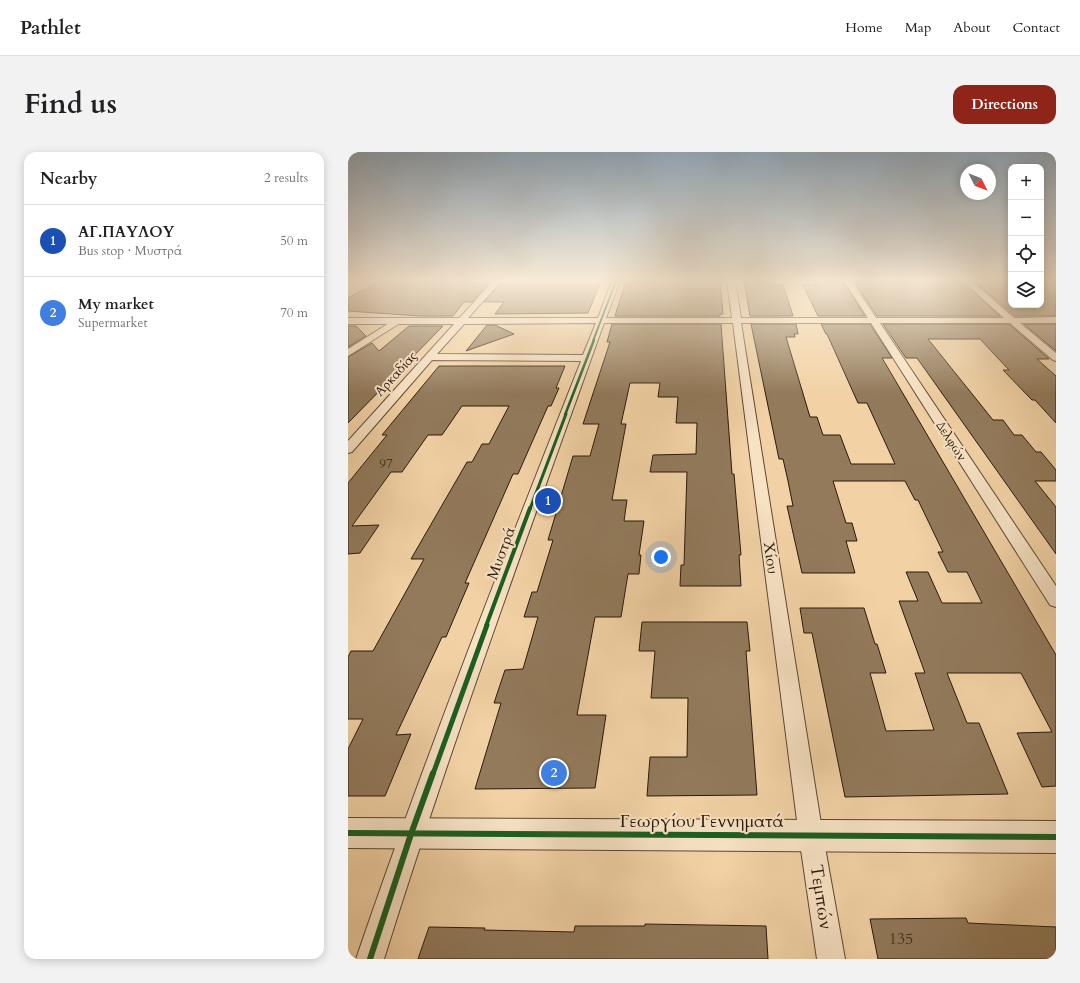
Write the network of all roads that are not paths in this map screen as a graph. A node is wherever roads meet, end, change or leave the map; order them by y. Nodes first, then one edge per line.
1 (464, 319) edge
2 (737, 320) junction
3 (874, 320) junction
4 (1012, 320) junction
5 (1056, 320) edge
6 (348, 321) edge
7 (398, 321) junction
8 (462, 321) junction
9 (602, 321) junction
10 (348, 353) edge
11 (430, 357) junction
12 (587, 358) junction
13 (1056, 358) edge
14 (348, 448) edge
15 (1056, 600) edge
16 (348, 833) edge
17 (411, 834) junction
18 (811, 836) junction
19 (1056, 837) edge
20 (370, 959) edge
21 (831, 959) edge

1 - 8 street, Αρκαδίας
2 - 3 street
2 - 9 street
2 - 18 street, Χίου
3 - 4 street
3 - 15 street, Δελφών
4 - 5 street
4 - 13 street
6 - 7 street
7 - 8 street
7 - 10 street
8 - 9 street
8 - 11 street, Αρκαδίας
9 - 12 street, Μυστρά
11 - 12 street
11 - 14 street, Αρκαδίας
12 - 17 street, Μυστρά
16 - 17 street, Γεωργίου Γεννηματά
17 - 18 street, Γεωργίου Γεννηματά
17 - 20 street, Μυστρά
18 - 19 street, Γεωργίου Γεννηματά
18 - 21 street, Τεμπών

